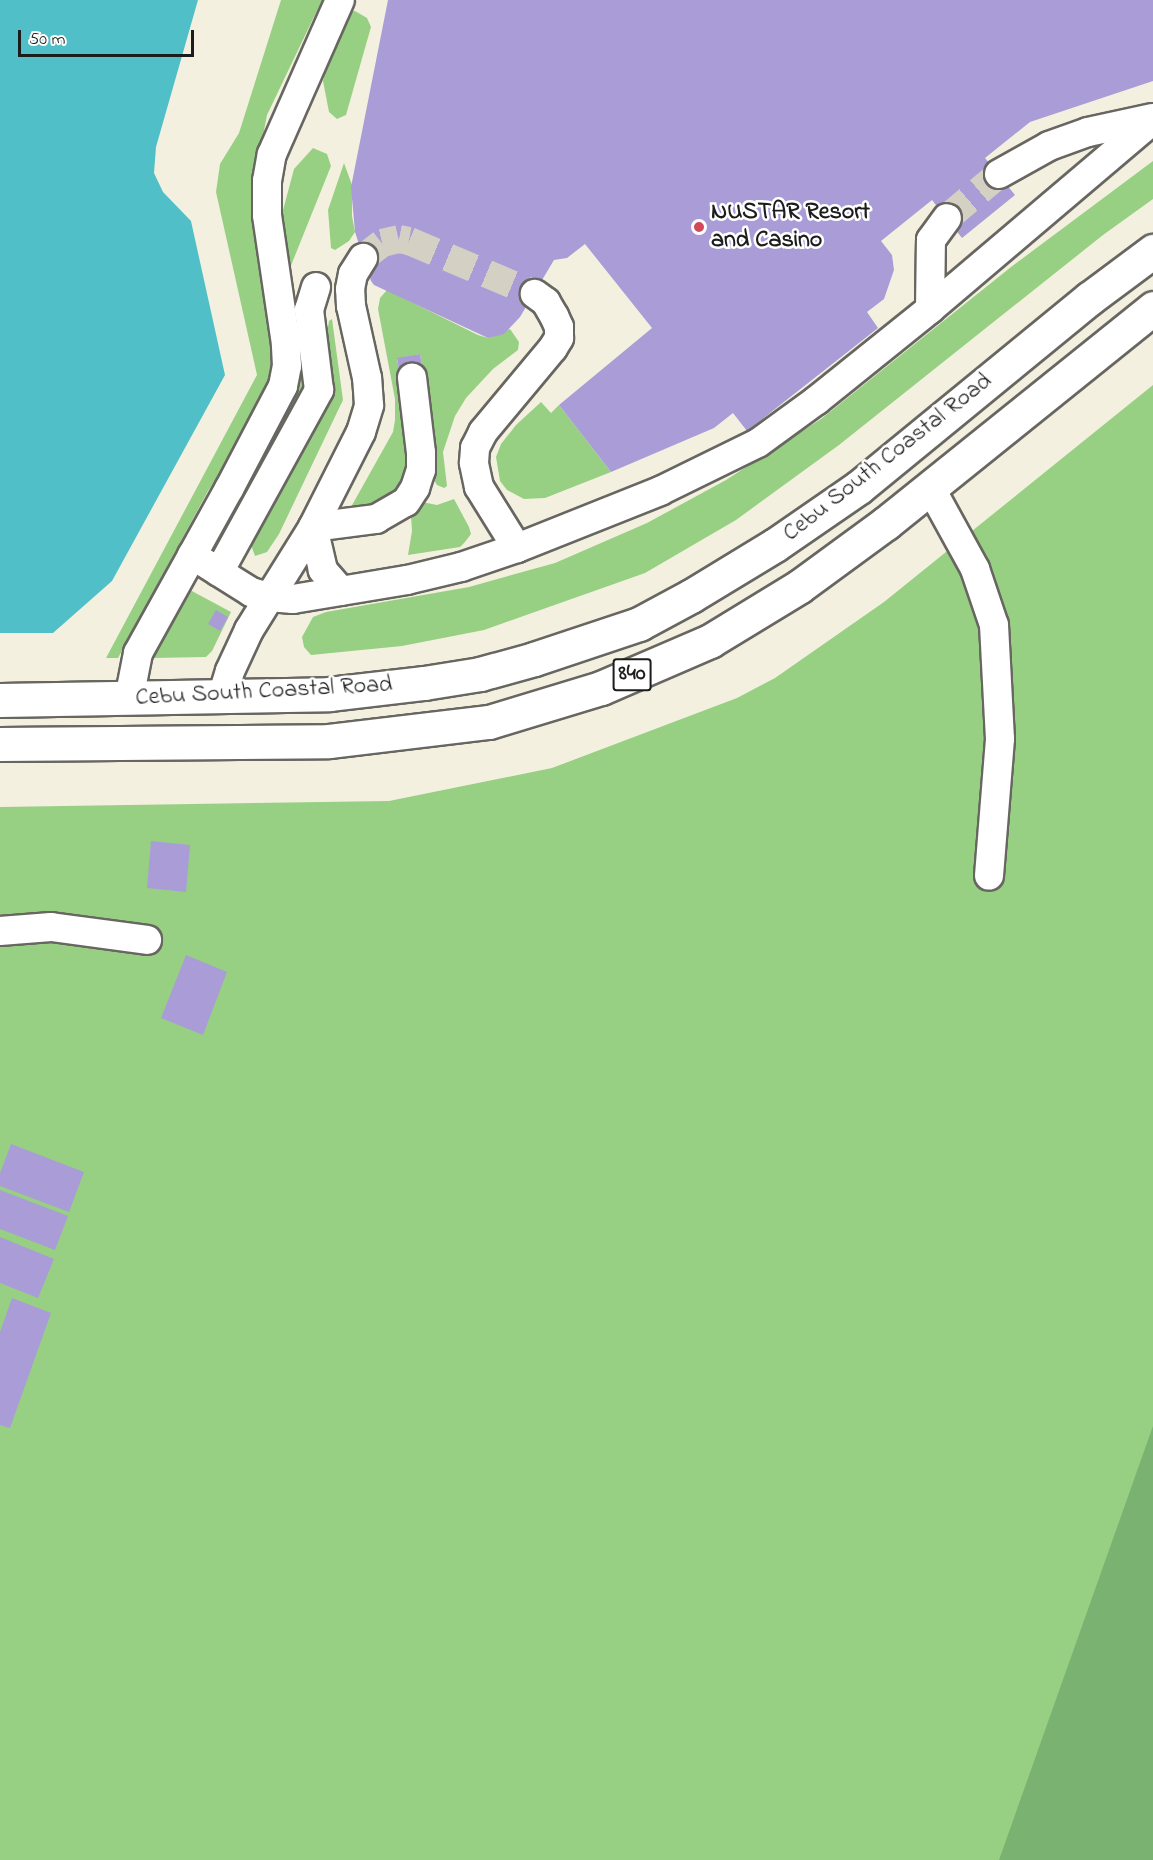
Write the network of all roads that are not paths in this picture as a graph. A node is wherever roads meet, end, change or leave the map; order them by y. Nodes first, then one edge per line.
1 (339, 0) edge
2 (1153, 119) edge
3 (999, 174) tunnel mouth
4 (946, 218) tunnel mouth
5 (1153, 251) edge
6 (363, 258) tunnel mouth
7 (316, 287) dead end
8 (535, 294) tunnel mouth
9 (1153, 308) edge
10 (930, 309) junction
11 (411, 378) dead end
12 (930, 487) junction
13 (313, 527) junction
14 (517, 548) junction
15 (192, 555) junction
16 (219, 572) junction
17 (341, 591) junction
18 (269, 597) junction
19 (222, 697) junction
20 (129, 699) junction
21 (0, 700) edge
22 (0, 744) edge
23 (989, 876) dead end
24 (0, 931) edge
25 (147, 940) dead end

1 - 15 street
2 - 3 street
2 - 10 street
4 - 10 street
5 - 19 highway, Cebu South Coastal Road / 840
6 - 13 street
7 - 16 street
8 - 14 street
9 - 12 highway, Cebu South Coastal Road / 840
10 - 14 street
11 - 13 street
12 - 22 highway, Cebu South Coastal Road / 840
12 - 23 street
13 - 17 street
13 - 18 street
14 - 17 street
15 - 16 street
15 - 20 street
16 - 18 street
17 - 18 street
18 - 19 street
19 - 20 highway, Cebu South Coastal Road / 840
20 - 21 highway, Cebu South Coastal Road / 840
24 - 25 street

